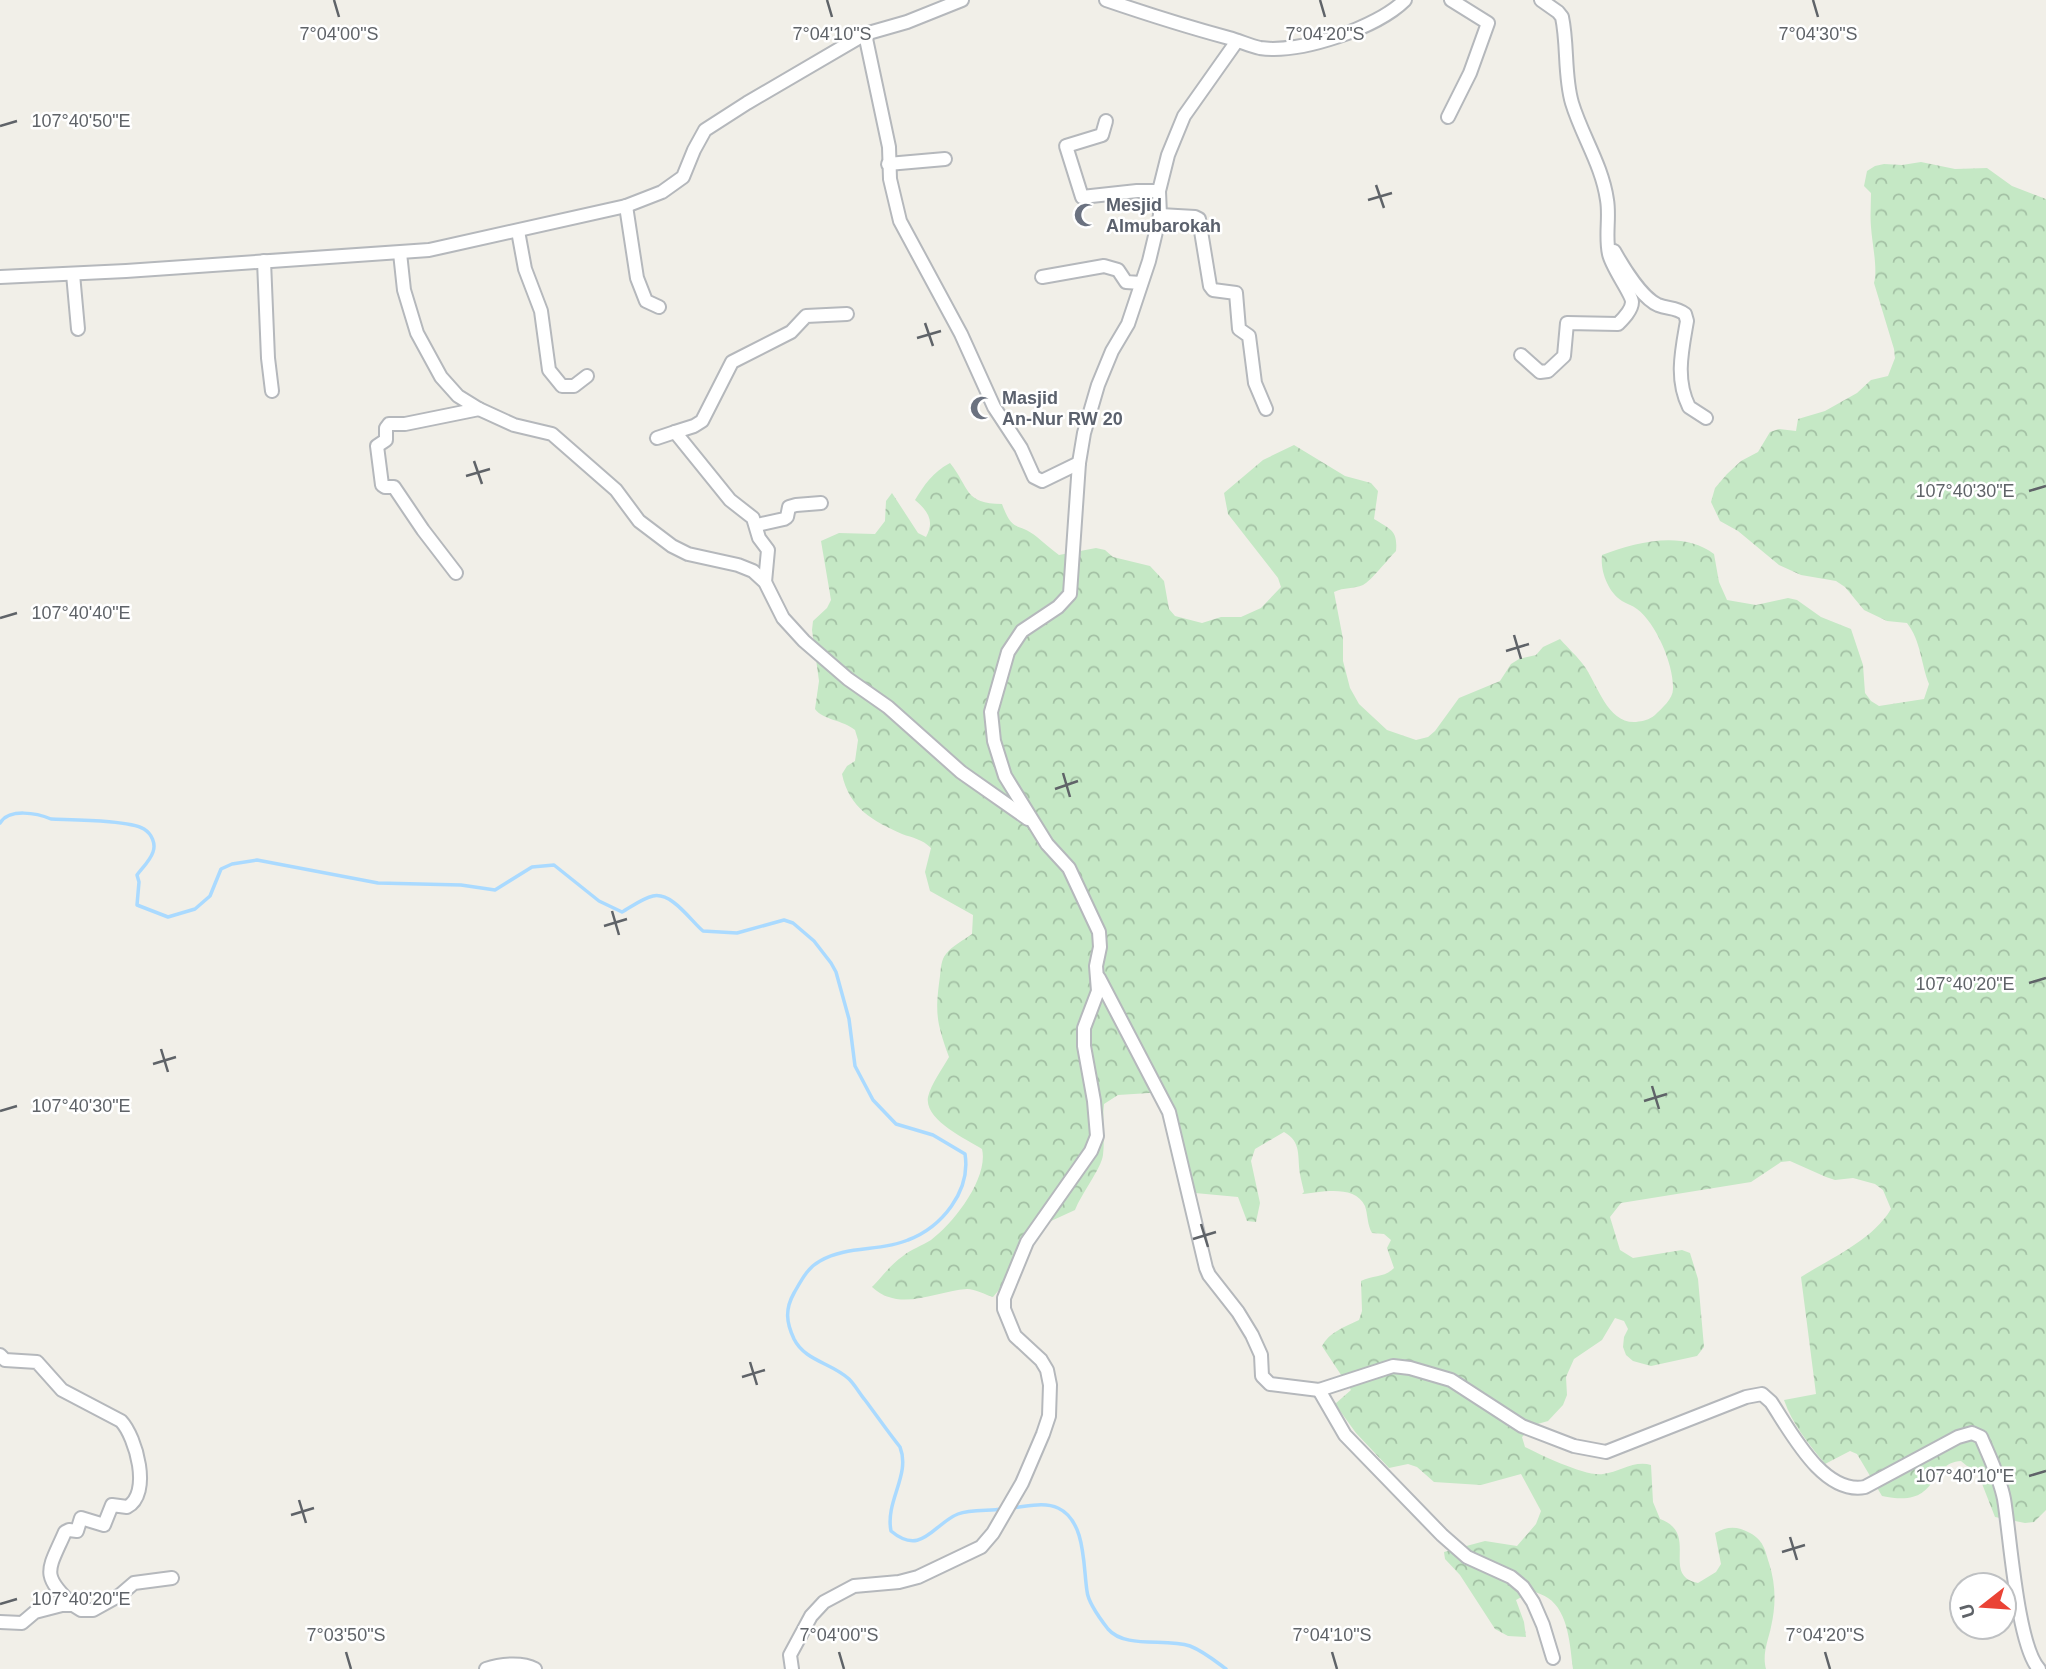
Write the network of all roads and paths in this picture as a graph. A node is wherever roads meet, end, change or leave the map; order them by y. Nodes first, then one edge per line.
1 (962, 0) edge
2 (1106, 0) edge
3 (1405, 0) edge
4 (1451, 0) edge
5 (1541, 0) edge
6 (865, 34) junction
7 (1237, 40) junction
8 (1448, 117) dead end
9 (1106, 121) dead end
10 (945, 159) dead end
11 (888, 164) junction
12 (1159, 191) junction
13 (626, 206) junction
14 (1160, 215) junction
15 (518, 231) junction
16 (1608, 241) junction
17 (400, 253) junction
18 (264, 261) junction
19 (72, 274) junction
20 (0, 277) edge
21 (1042, 277) dead end
22 (1141, 283) junction
23 (659, 307) dead end
24 (848, 314) dead end
25 (78, 328) dead end
26 (1521, 355) dead end
27 (587, 376) dead end
28 (272, 391) dead end
29 (479, 409) junction
30 (1266, 409) dead end
31 (1706, 418) dead end
32 (675, 432) junction
33 (657, 438) dead end
34 (1079, 463) junction
35 (821, 503) dead end
36 (757, 525) junction
37 (456, 573) dead end
38 (765, 582) junction
39 (1033, 822) junction
40 (1097, 975) junction
41 (0, 1356) edge
42 (1319, 1390) junction
43 (172, 1578) dead end
44 (73, 1605) junction
45 (0, 1622) edge
46 (1553, 1658) dead end
47 (486, 1669) edge
48 (535, 1669) edge
49 (792, 1669) edge
50 (2039, 1669) edge

1 - 6 street
2 - 7 street
3 - 7 street
4 - 8 street
5 - 16 street
6 - 11 street
6 - 13 street
7 - 12 street
9 - 12 street
10 - 11 street
11 - 34 street
12 - 14 street
13 - 15 street
13 - 23 street
14 - 22 street
14 - 30 street
15 - 17 street
15 - 27 street
16 - 26 street
16 - 31 street
17 - 18 street
17 - 29 street
18 - 19 street
18 - 28 street
19 - 20 street
19 - 25 street
21 - 22 street
22 - 34 street
24 - 32 street
29 - 37 street
29 - 38 street
32 - 33 street
32 - 36 street
34 - 39 street
35 - 36 street
36 - 38 street
38 - 39 street
39 - 40 street
40 - 42 street
40 - 49 street
41 - 44 street
42 - 46 street
42 - 50 street
43 - 44 street
44 - 45 street
47 - 48 street

